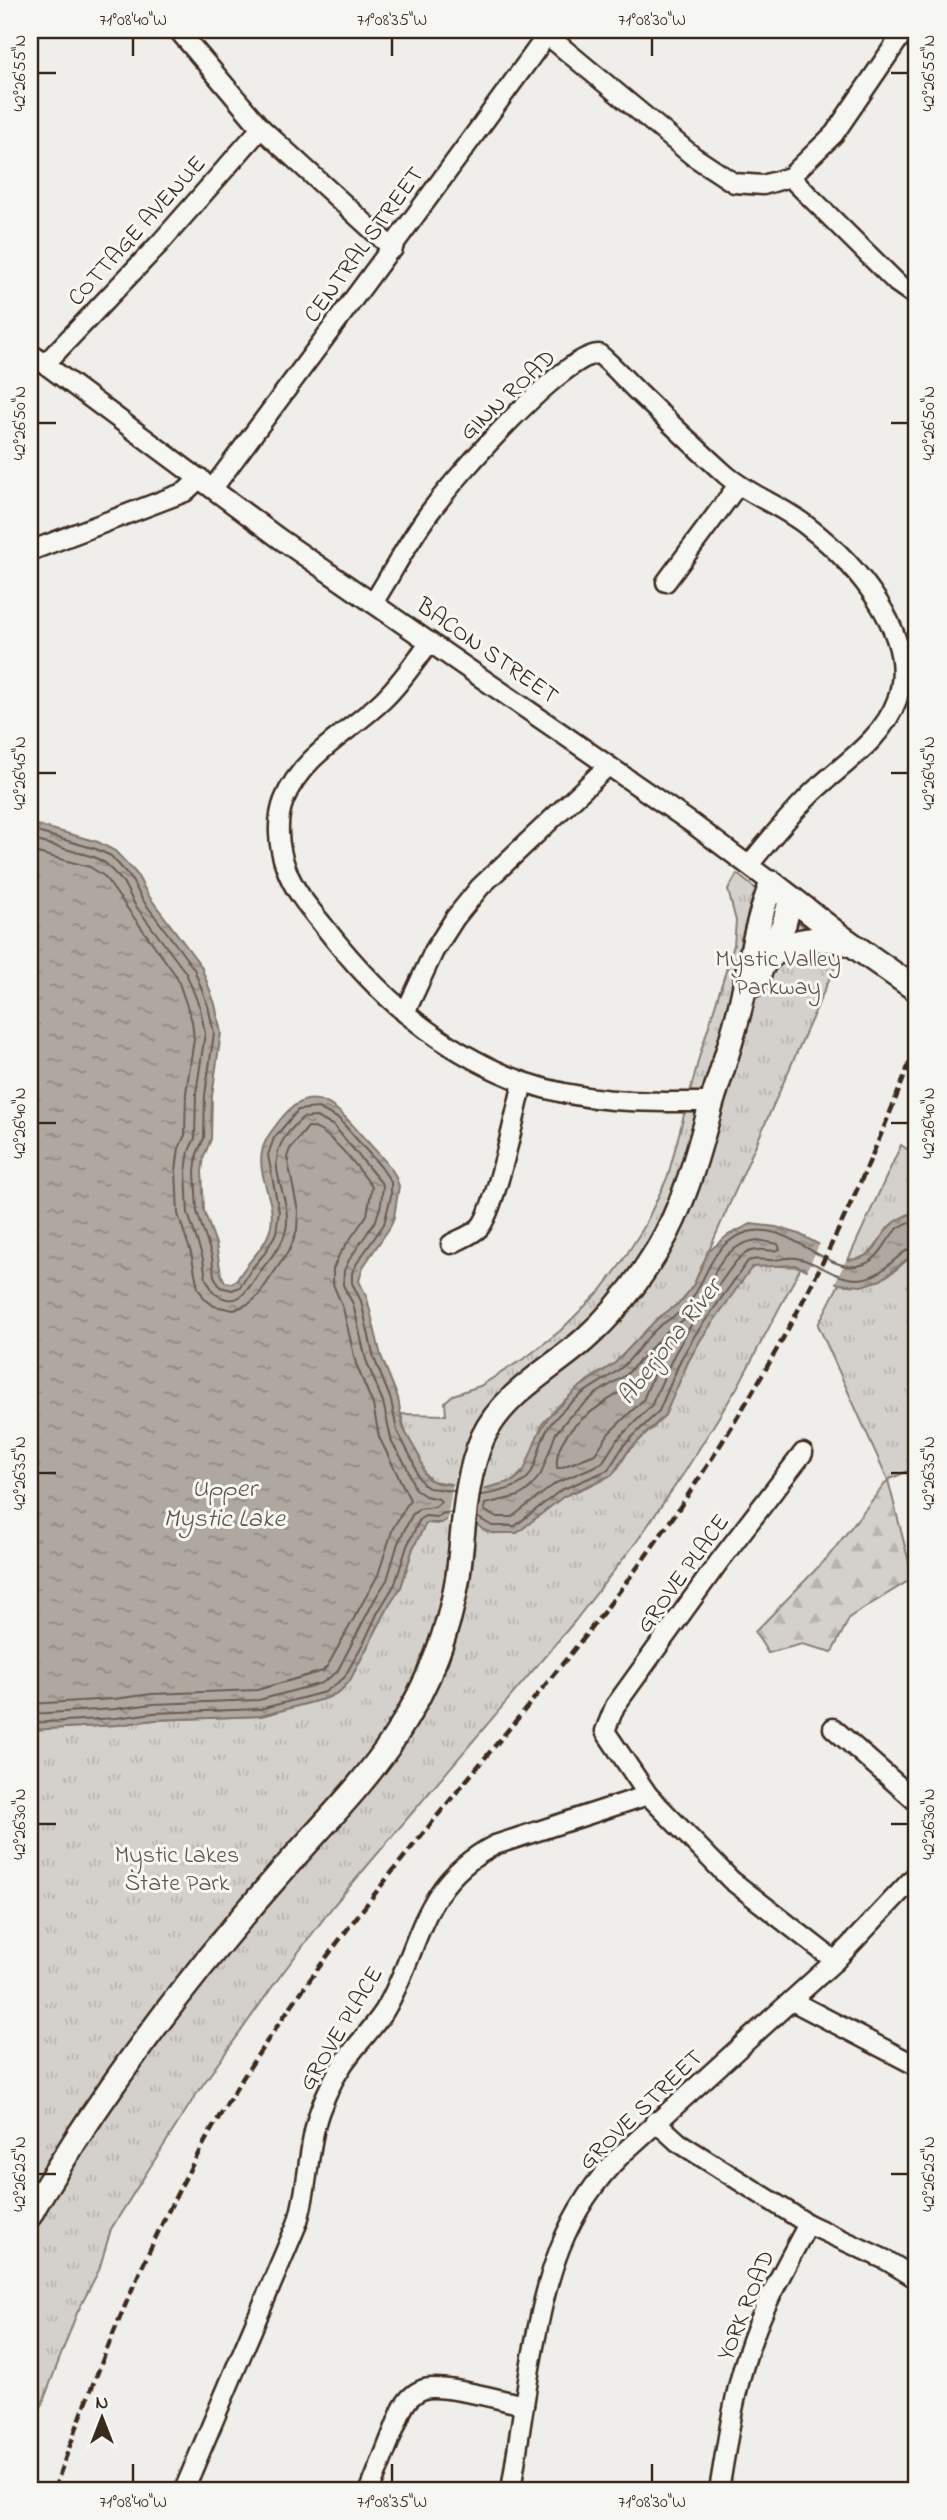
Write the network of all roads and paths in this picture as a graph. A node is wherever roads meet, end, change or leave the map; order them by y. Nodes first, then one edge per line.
1 (178, 30) edge
2 (905, 30) edge
3 (553, 35) edge
4 (261, 128) junction
5 (790, 177) junction
6 (393, 249) junction
7 (917, 297) edge
8 (30, 353) edge
9 (45, 364) junction
10 (206, 483) junction
11 (738, 485) junction
12 (30, 551) edge
13 (666, 582) dead end
14 (373, 603) junction
15 (430, 642) junction
16 (608, 766) junction
17 (749, 865) junction
18 (772, 883) junction
19 (791, 898) junction
20 (853, 945) junction
21 (765, 962) junction
22 (917, 989) edge
23 (739, 1012) junction
24 (405, 1013) junction
25 (523, 1082) junction
26 (712, 1102) junction
27 (450, 1244) dead end
28 (803, 1453) dead end
29 (833, 1728) dead end
30 (648, 1795) junction
31 (917, 1802) edge
32 (917, 1874) edge
33 (835, 1961) junction
34 (792, 2001) junction
35 (917, 2066) edge
36 (655, 2121) junction
37 (30, 2215) edge
38 (808, 2224) junction
39 (917, 2279) edge
40 (524, 2405) junction
41 (184, 2490) edge
42 (370, 2490) edge
43 (511, 2490) edge
44 (719, 2490) edge

1 - 4 street
2 - 5 street
3 - 5 street
3 - 6 street, CENTRAL STREET
4 - 6 street
4 - 9 street, COTTAGE AVENUE
5 - 7 street
6 - 10 street, CENTRAL STREET
8 - 9 street, BACON STREET
9 - 10 street, BACON STREET
10 - 12 street, CENTRAL STREET
10 - 14 street, BACON STREET
11 - 13 street
11 - 14 street, GINN ROAD
11 - 17 street, GINN ROAD
14 - 15 street, BACON STREET
15 - 16 street, BACON STREET
15 - 24 street
16 - 17 street, BACON STREET
16 - 24 street
17 - 18 street, BACON STREET
18 - 19 main road, BACON STREET
18 - 23 main road
19 - 20 main road, BACON STREET
19 - 21 main road
20 - 21 main road
20 - 22 main road, BACON STREET
21 - 23 main road
23 - 26 main road
24 - 25 street
25 - 26 street
25 - 27 street
26 - 37 main road
28 - 30 street, GROVE PLACE
29 - 31 street
30 - 33 street, GROVE PLACE
30 - 41 street, GROVE PLACE
32 - 33 street, GROVE STREET
33 - 34 street, GROVE STREET
34 - 35 street
34 - 36 street, GROVE STREET
36 - 38 street
36 - 40 street, GROVE STREET
38 - 39 street
38 - 44 street, YORK ROAD
40 - 42 street
40 - 43 street, GROVE STREET

